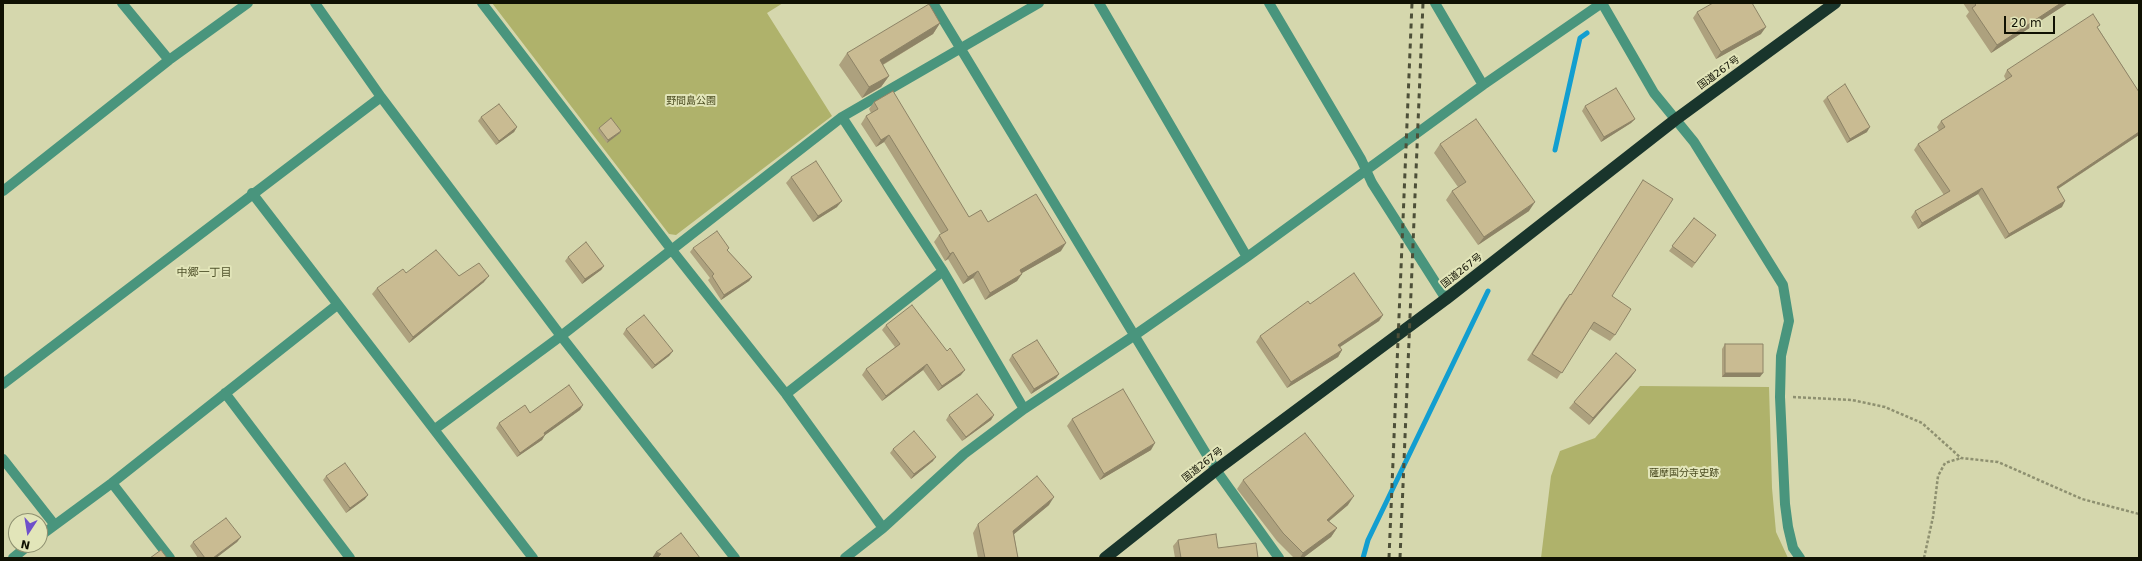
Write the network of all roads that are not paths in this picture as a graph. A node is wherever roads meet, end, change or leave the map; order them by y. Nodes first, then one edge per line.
1 (122, 3) edge
2 (248, 3) edge
3 (315, 3) edge
4 (482, 3) edge
5 (934, 3) edge
6 (1039, 3) edge
7 (1099, 3) edge
8 (1269, 3) edge
9 (1435, 3) edge
10 (1602, 3) edge
11 (1835, 3) edge
12 (962, 49) junction
13 (169, 60) junction
14 (1483, 85) junction
15 (381, 97) junction
16 (842, 117) junction
17 (1675, 120) junction
18 (1366, 169) junction
19 (3, 191) edge
20 (252, 193) junction
21 (671, 249) junction
22 (1247, 257) junction
23 (942, 271) junction
24 (1446, 299) junction
25 (337, 305) junction
26 (1135, 335) junction
27 (560, 336) junction
28 (3, 384) edge
29 (225, 392) junction
30 (786, 394) junction
31 (1024, 409) junction
32 (435, 429) junction
33 (3, 458) edge
34 (1216, 470) junction
35 (112, 483) junction
36 (54, 524) junction
37 (883, 528) junction
38 (48, 529) edge
39 (170, 558) edge
40 (350, 558) edge
41 (533, 558) edge
42 (735, 558) edge
43 (845, 558) edge
44 (1105, 558) edge
45 (1279, 558) edge
46 (1800, 558) edge

1 - 13 street
2 - 13 street
3 - 15 street
4 - 21 street
5 - 12 street
6 - 12 street
7 - 22 street
8 - 18 street
9 - 14 street
10 - 14 street
10 - 17 street
11 - 17 highway, 国道267号
12 - 16 street
12 - 26 street
13 - 19 street
14 - 18 street
15 - 20 street
15 - 27 street
16 - 21 street
16 - 23 street
17 - 24 highway, 国道267号
17 - 46 street
18 - 22 street
18 - 24 street
20 - 25 street
20 - 28 street
21 - 27 street
21 - 30 street
22 - 26 street
23 - 30 street
23 - 31 street
24 - 34 highway, 国道267号
25 - 29 street
25 - 32 street
26 - 31 street
26 - 34 street
27 - 32 street
27 - 42 street
29 - 35 street
29 - 40 street
30 - 37 street
31 - 37 street
32 - 41 street
33 - 36 street
34 - 44 highway, 国道267号
34 - 45 street
35 - 36 street
35 - 39 street
36 - 38 street
37 - 43 street

